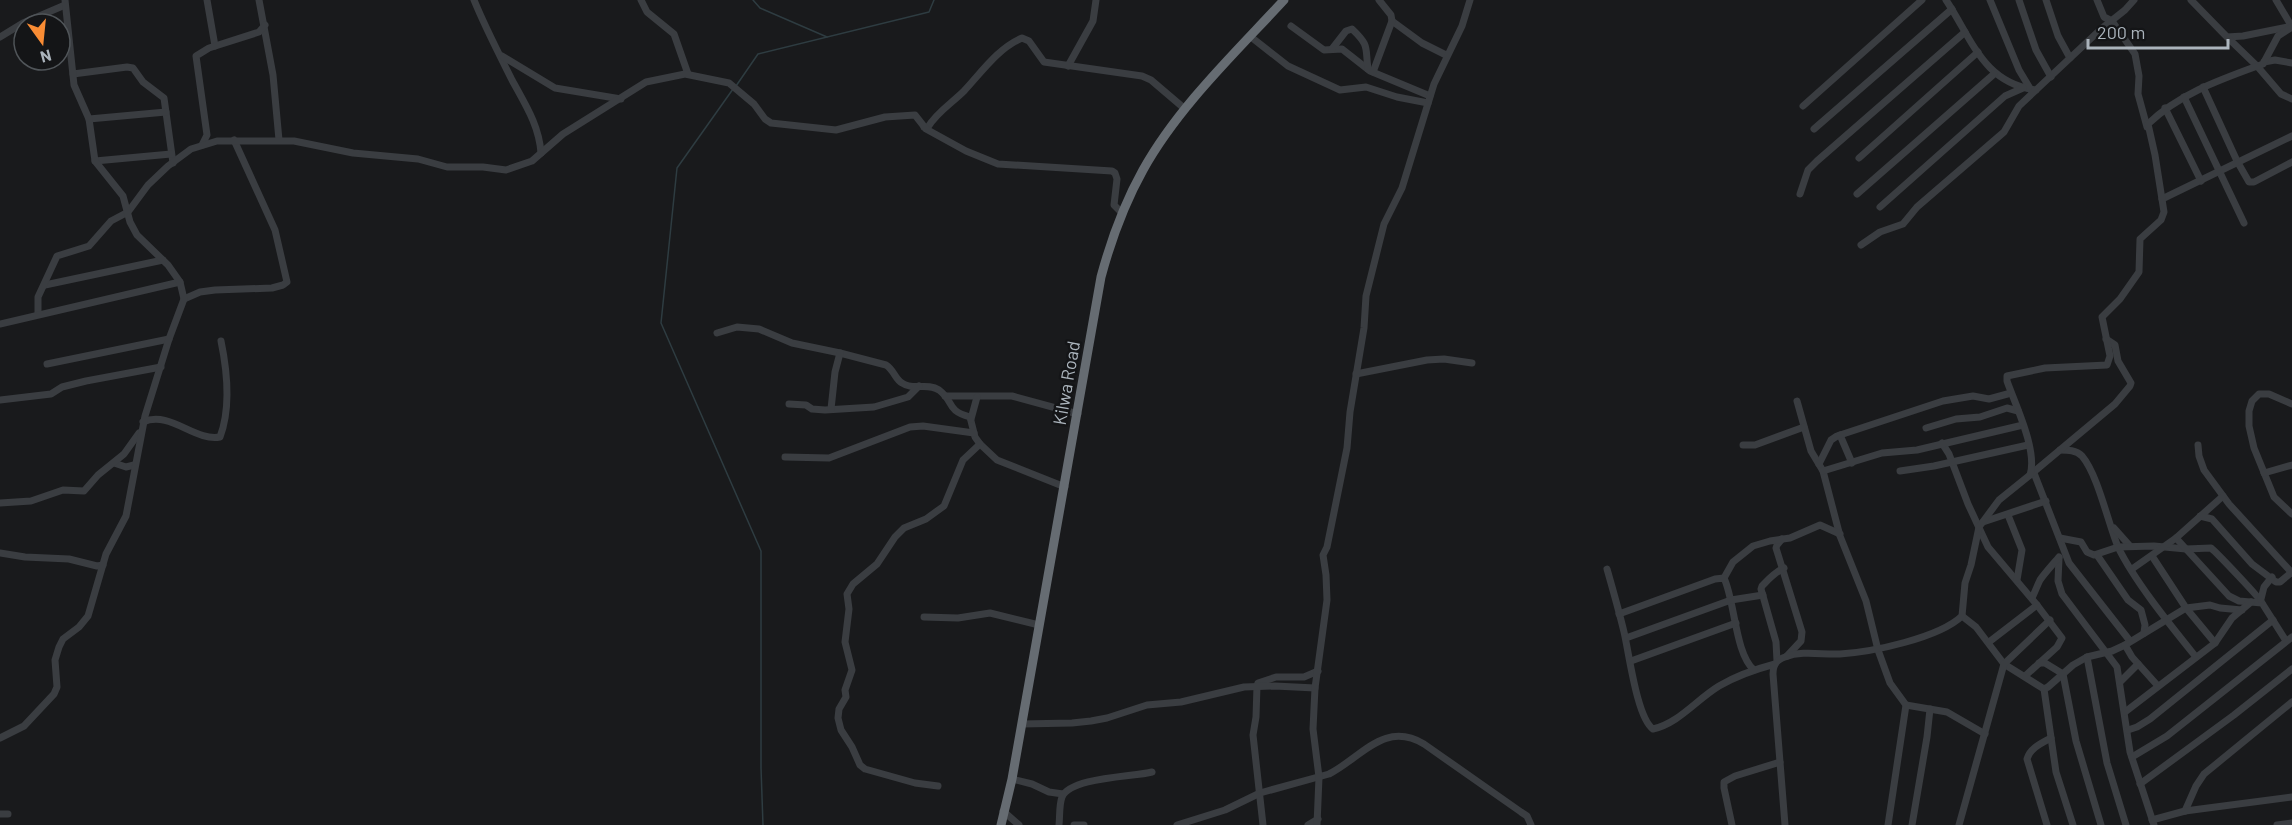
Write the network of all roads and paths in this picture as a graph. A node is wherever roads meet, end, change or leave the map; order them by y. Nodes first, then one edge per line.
1 (207, 0) edge
2 (259, 0) edge
3 (474, 0) edge
4 (641, 0) edge
5 (1096, 0) edge
6 (1284, 0) edge
7 (1379, 0) edge
8 (1470, 0) edge
9 (1922, 0) edge
10 (1946, 0) edge
11 (1990, 0) edge
12 (2019, 0) edge
13 (2046, 0) edge
14 (2097, 0) edge
15 (2134, 0) edge
16 (2191, 0) edge
17 (2276, 0) edge
18 (65, 3) edge
19 (1952, 9) junction
20 (1392, 21) junction
21 (2112, 21) junction
22 (265, 25) junction
23 (1290, 26) dead end
24 (2291, 27) edge
25 (1965, 32) junction
26 (0, 37) edge
27 (1251, 37) junction
28 (2229, 38) junction
29 (215, 46) junction
30 (1332, 49) junction
31 (1978, 52) junction
32 (501, 55) junction
33 (1446, 55) junction
34 (2070, 58) junction
35 (2292, 63) edge
36 (2260, 64) junction
37 (1068, 66) junction
38 (1371, 70) junction
39 (73, 74) junction
40 (688, 74) junction
41 (1994, 74) junction
42 (2051, 77) junction
43 (2203, 87) junction
44 (2030, 90) junction
45 (2184, 97) junction
46 (621, 99) junction
47 (2292, 99) edge
48 (1429, 100) junction
49 (1803, 106) dead end
50 (2165, 108) junction
51 (1185, 109) junction
52 (166, 112) junction
53 (89, 119) junction
54 (924, 127) junction
55 (2147, 127) junction
56 (1814, 129) dead end
57 (2292, 136) edge
58 (234, 140) junction
59 (279, 140) junction
60 (202, 145) junction
61 (542, 153) junction
62 (171, 154) junction
63 (1859, 158) dead end
64 (95, 161) junction
65 (2237, 161) junction
66 (172, 162) junction
67 (2292, 162) edge
68 (2219, 171) junction
69 (2201, 181) junction
70 (1800, 194) dead end
71 (1857, 194) dead end
72 (2162, 199) junction
73 (1880, 207) dead end
74 (128, 212) junction
75 (1122, 213) junction
76 (2244, 223) dead end
77 (1861, 245) dead end
78 (162, 260) junction
79 (180, 282) junction
80 (45, 285) junction
81 (184, 299) junction
82 (38, 314) junction
83 (0, 324) edge
84 (717, 333) dead end
85 (169, 339) junction
86 (2106, 339) junction
87 (221, 340) dead end
88 (840, 352) junction
89 (1472, 363) dead end
90 (47, 364) dead end
91 (161, 367) junction
92 (1356, 374) junction
93 (919, 386) junction
94 (2011, 393) junction
95 (945, 396) junction
96 (977, 397) junction
97 (0, 400) edge
98 (1797, 401) dead end
99 (789, 404) dead end
100 (2292, 404) edge
101 (831, 409) junction
102 (2018, 411) junction
103 (1078, 414) junction
104 (971, 419) junction
105 (143, 422) junction
106 (2023, 425) junction
107 (1804, 427) junction
108 (1926, 428) dead end
109 (141, 431) junction
110 (974, 433) junction
111 (1840, 435) junction
112 (980, 444) junction
113 (1942, 444) junction
114 (1743, 445) dead end
115 (2028, 445) junction
116 (2198, 445) dead end
117 (2060, 450) junction
118 (786, 457) dead end
119 (1952, 461) junction
120 (1852, 463) junction
121 (114, 464) junction
122 (134, 465) junction
123 (2292, 465) edge
124 (1821, 468) junction
125 (1900, 471) dead end
126 (2264, 472) junction
127 (2032, 474) junction
128 (1065, 487) junction
129 (2223, 496) junction
130 (2046, 501) junction
131 (0, 503) edge
132 (2292, 514) edge
133 (2008, 515) junction
134 (2200, 516) junction
135 (1981, 524) junction
136 (2112, 526) junction
137 (1840, 534) junction
138 (2060, 538) junction
139 (2176, 538) junction
140 (1782, 539) junction
141 (2130, 546) junction
142 (2118, 547) junction
143 (2165, 547) junction
144 (2186, 549) junction
145 (2065, 551) junction
146 (0, 553) edge
147 (2097, 555) junction
148 (2152, 556) junction
149 (2059, 558) junction
150 (103, 565) junction
151 (1784, 568) junction
152 (1607, 569) dead end
153 (2132, 569) junction
154 (2292, 572) edge
155 (2272, 577) junction
156 (1724, 578) junction
157 (2017, 580) junction
158 (1763, 595) junction
159 (2032, 598) junction
160 (1731, 600) junction
161 (2262, 601) junction
162 (2251, 602) junction
163 (2037, 605) junction
164 (2186, 608) junction
165 (2242, 610) junction
166 (1619, 614) junction
167 (1962, 616) junction
168 (924, 617) dead end
169 (2050, 620) junction
170 (2273, 620) junction
171 (2167, 621) junction
172 (1736, 623) junction
173 (1039, 625) junction
174 (2144, 633) junction
175 (1626, 638) junction
176 (2289, 639) edge
177 (1989, 642) junction
178 (2128, 643) junction
179 (2215, 643) junction
180 (1878, 650) junction
181 (2107, 652) junction
182 (1787, 656) junction
183 (2087, 657) junction
184 (2196, 657) junction
185 (1631, 662) junction
186 (1776, 662) junction
187 (2039, 663) junction
188 (2004, 664) junction
189 (2139, 664) junction
190 (2292, 669) edge
191 (1318, 670) junction
192 (1754, 670) junction
193 (2063, 674) junction
194 (2025, 676) junction
195 (2120, 682) junction
196 (1257, 686) junction
197 (2158, 686) junction
198 (1315, 688) junction
199 (2044, 689) junction
200 (1229, 690) junction
201 (2292, 702) edge
202 (1906, 705) junction
203 (1930, 709) junction
204 (2125, 712) junction
205 (1022, 724) junction
206 (2128, 730) junction
207 (1985, 734) junction
208 (0, 738) edge
209 (2050, 738) junction
210 (2132, 758) junction
211 (1780, 762) junction
212 (1152, 772) dead end
213 (1318, 777) junction
214 (1012, 779) junction
215 (2140, 784) junction
216 (938, 786) dead end
217 (1260, 793) junction
218 (1063, 794) junction
219 (2292, 797) edge
220 (1003, 811) junction
221 (2185, 812) junction
222 (1317, 822) edge
223 (2153, 823) edge
224 (2292, 823) edge
225 (1000, 825) edge
226 (1019, 825) edge
227 (1059, 825) edge
228 (1074, 825) edge
229 (1084, 825) edge
230 (1179, 825) edge
231 (1263, 825) edge
232 (1308, 825) edge
233 (1531, 825) edge
234 (1732, 825) edge
235 (1785, 825) edge
236 (1888, 825) edge
237 (1912, 825) edge
238 (1959, 825) edge
239 (2047, 825) edge
240 (2073, 825) edge
241 (2101, 825) edge
242 (2126, 825) edge
243 (2277, 825) edge

1 - 29 street
2 - 22 street
3 - 32 street
4 - 40 street
5 - 37 street
6 - 27 highway, Kilwa Road
7 - 20 street
8 - 33 street
9 - 49 street
10 - 19 street
11 - 44 street
12 - 42 street
13 - 34 street
14 - 21 street
15 - 21 street
16 - 28 street
17 - 24 street
18 - 26 street
18 - 39 street
19 - 25 street
19 - 56 street
20 - 33 street
20 - 38 street
21 - 34 street
21 - 55 street
22 - 29 street
22 - 59 street
23 - 30 street
24 - 28 street
24 - 36 street
25 - 31 street
25 - 70 street
27 - 48 street
27 - 51 highway, Kilwa Road
28 - 36 street
29 - 60 street
30 - 38 street
30 - 38 street
31 - 41 street
31 - 63 street
32 - 46 street
32 - 61 street
33 - 48 street
34 - 42 street
35 - 36 street
36 - 43 street
36 - 47 street
37 - 51 street
37 - 54 street
38 - 48 street
39 - 52 street
39 - 53 street
40 - 46 street
40 - 54 street
41 - 44 street
41 - 71 street
42 - 44 street
43 - 45 street
43 - 65 street
44 - 73 street
44 - 77 street
45 - 50 street
45 - 68 street
46 - 61 street
48 - 92 street
50 - 55 street
50 - 69 street
51 - 75 highway, Kilwa Road
52 - 53 street
52 - 62 street
53 - 64 street
54 - 75 street
55 - 72 street
57 - 65 street
58 - 59 street
58 - 60 street
58 - 81 street
59 - 61 street
60 - 66 street
62 - 64 street
62 - 66 street
64 - 74 street
65 - 67 street
65 - 68 street
66 - 74 street
68 - 69 street
68 - 76 street
69 - 72 street
72 - 86 street
74 - 78 street
74 - 80 street
75 - 103 highway, Kilwa Road
78 - 79 street
78 - 80 street
79 - 81 street
79 - 82 street
80 - 82 street
81 - 85 street
82 - 83 street
84 - 88 street
85 - 90 street
85 - 91 street
86 - 94 street
86 - 117 street
87 - 105 street
88 - 93 street
88 - 101 street
89 - 92 street
91 - 97 street
91 - 105 street
92 - 191 street
93 - 95 street
93 - 101 street
94 - 102 street
94 - 111 street
95 - 96 street
95 - 104 street
96 - 103 street
96 - 104 street
98 - 107 street
99 - 101 street
100 - 126 street
102 - 106 street
102 - 108 street
103 - 128 highway, Kilwa Road
104 - 110 street
105 - 109 street
106 - 113 street
106 - 115 street
107 - 114 street
107 - 124 street
109 - 121 street
109 - 122 street
110 - 112 street
110 - 118 street
111 - 120 street
111 - 124 street
112 - 128 street
112 - 216 street
113 - 119 street
113 - 120 street
115 - 119 street
115 - 127 street
116 - 129 street
117 - 127 street
117 - 136 street
119 - 125 street
119 - 135 street
120 - 124 street
121 - 122 street
121 - 131 street
122 - 150 street
123 - 126 street
124 - 137 street
126 - 132 street
127 - 130 street
127 - 135 street
128 - 173 highway, Kilwa Road
129 - 134 street
129 - 154 street
130 - 133 street
130 - 138 street
133 - 135 street
133 - 157 street
134 - 139 street
134 - 155 street
135 - 157 street
135 - 167 street
136 - 141 street
136 - 142 street
137 - 140 street
137 - 180 street
138 - 145 street
138 - 147 street
139 - 143 street
139 - 144 street
140 - 151 street
140 - 156 street
141 - 142 street
141 - 143 street
142 - 147 street
142 - 153 street
143 - 144 street
143 - 148 street
144 - 161 street
144 - 162 street
145 - 149 street
145 - 178 street
146 - 150 street
147 - 174 street
148 - 153 street
148 - 164 street
149 - 159 street
149 - 181 street
150 - 208 street
151 - 158 street
151 - 182 street
152 - 166 street
153 - 171 street
154 - 155 street
155 - 161 street
156 - 160 street
156 - 166 street
157 - 159 street
158 - 160 street
158 - 186 street
159 - 163 street
160 - 172 street
160 - 175 street
161 - 162 street
161 - 170 street
162 - 165 street
163 - 169 street
163 - 177 street
164 - 165 street
164 - 171 street
164 - 179 street
165 - 179 street
166 - 175 street
167 - 177 street
167 - 180 street
168 - 173 street
169 - 187 street
169 - 188 street
170 - 176 street
170 - 206 street
171 - 174 street
171 - 184 street
172 - 185 street
172 - 192 street
173 - 205 highway, Kilwa Road
174 - 178 street
175 - 185 street
176 - 210 street
177 - 188 street
178 - 181 street
178 - 189 street
179 - 184 street
180 - 182 street
180 - 202 street
181 - 183 street
181 - 195 street
182 - 186 street
183 - 193 street
183 - 242 street
184 - 197 street
185 - 192 street
186 - 192 street
186 - 211 street
187 - 193 street
187 - 194 street
188 - 194 street
188 - 207 street
189 - 195 street
189 - 197 street
190 - 215 street
191 - 198 street
191 - 200 street
193 - 199 street
193 - 241 street
194 - 199 street
195 - 204 street
196 - 198 street
196 - 200 street
196 - 217 street
197 - 204 street
198 - 213 street
199 - 209 street
200 - 205 street
201 - 221 street
202 - 203 street
202 - 236 street
203 - 207 street
203 - 237 street
204 - 206 street
205 - 214 highway, Kilwa Road
206 - 210 street
207 - 238 street
209 - 239 street
209 - 240 street
210 - 215 street
211 - 234 street
211 - 235 street
212 - 218 street
213 - 217 street
213 - 222 street
213 - 233 street
214 - 218 street
214 - 220 highway, Kilwa Road
215 - 223 street
217 - 230 street
217 - 231 street
218 - 227 street
219 - 221 street
220 - 225 highway, Kilwa Road
220 - 226 street
221 - 223 street
222 - 232 street
224 - 243 street
228 - 229 street

